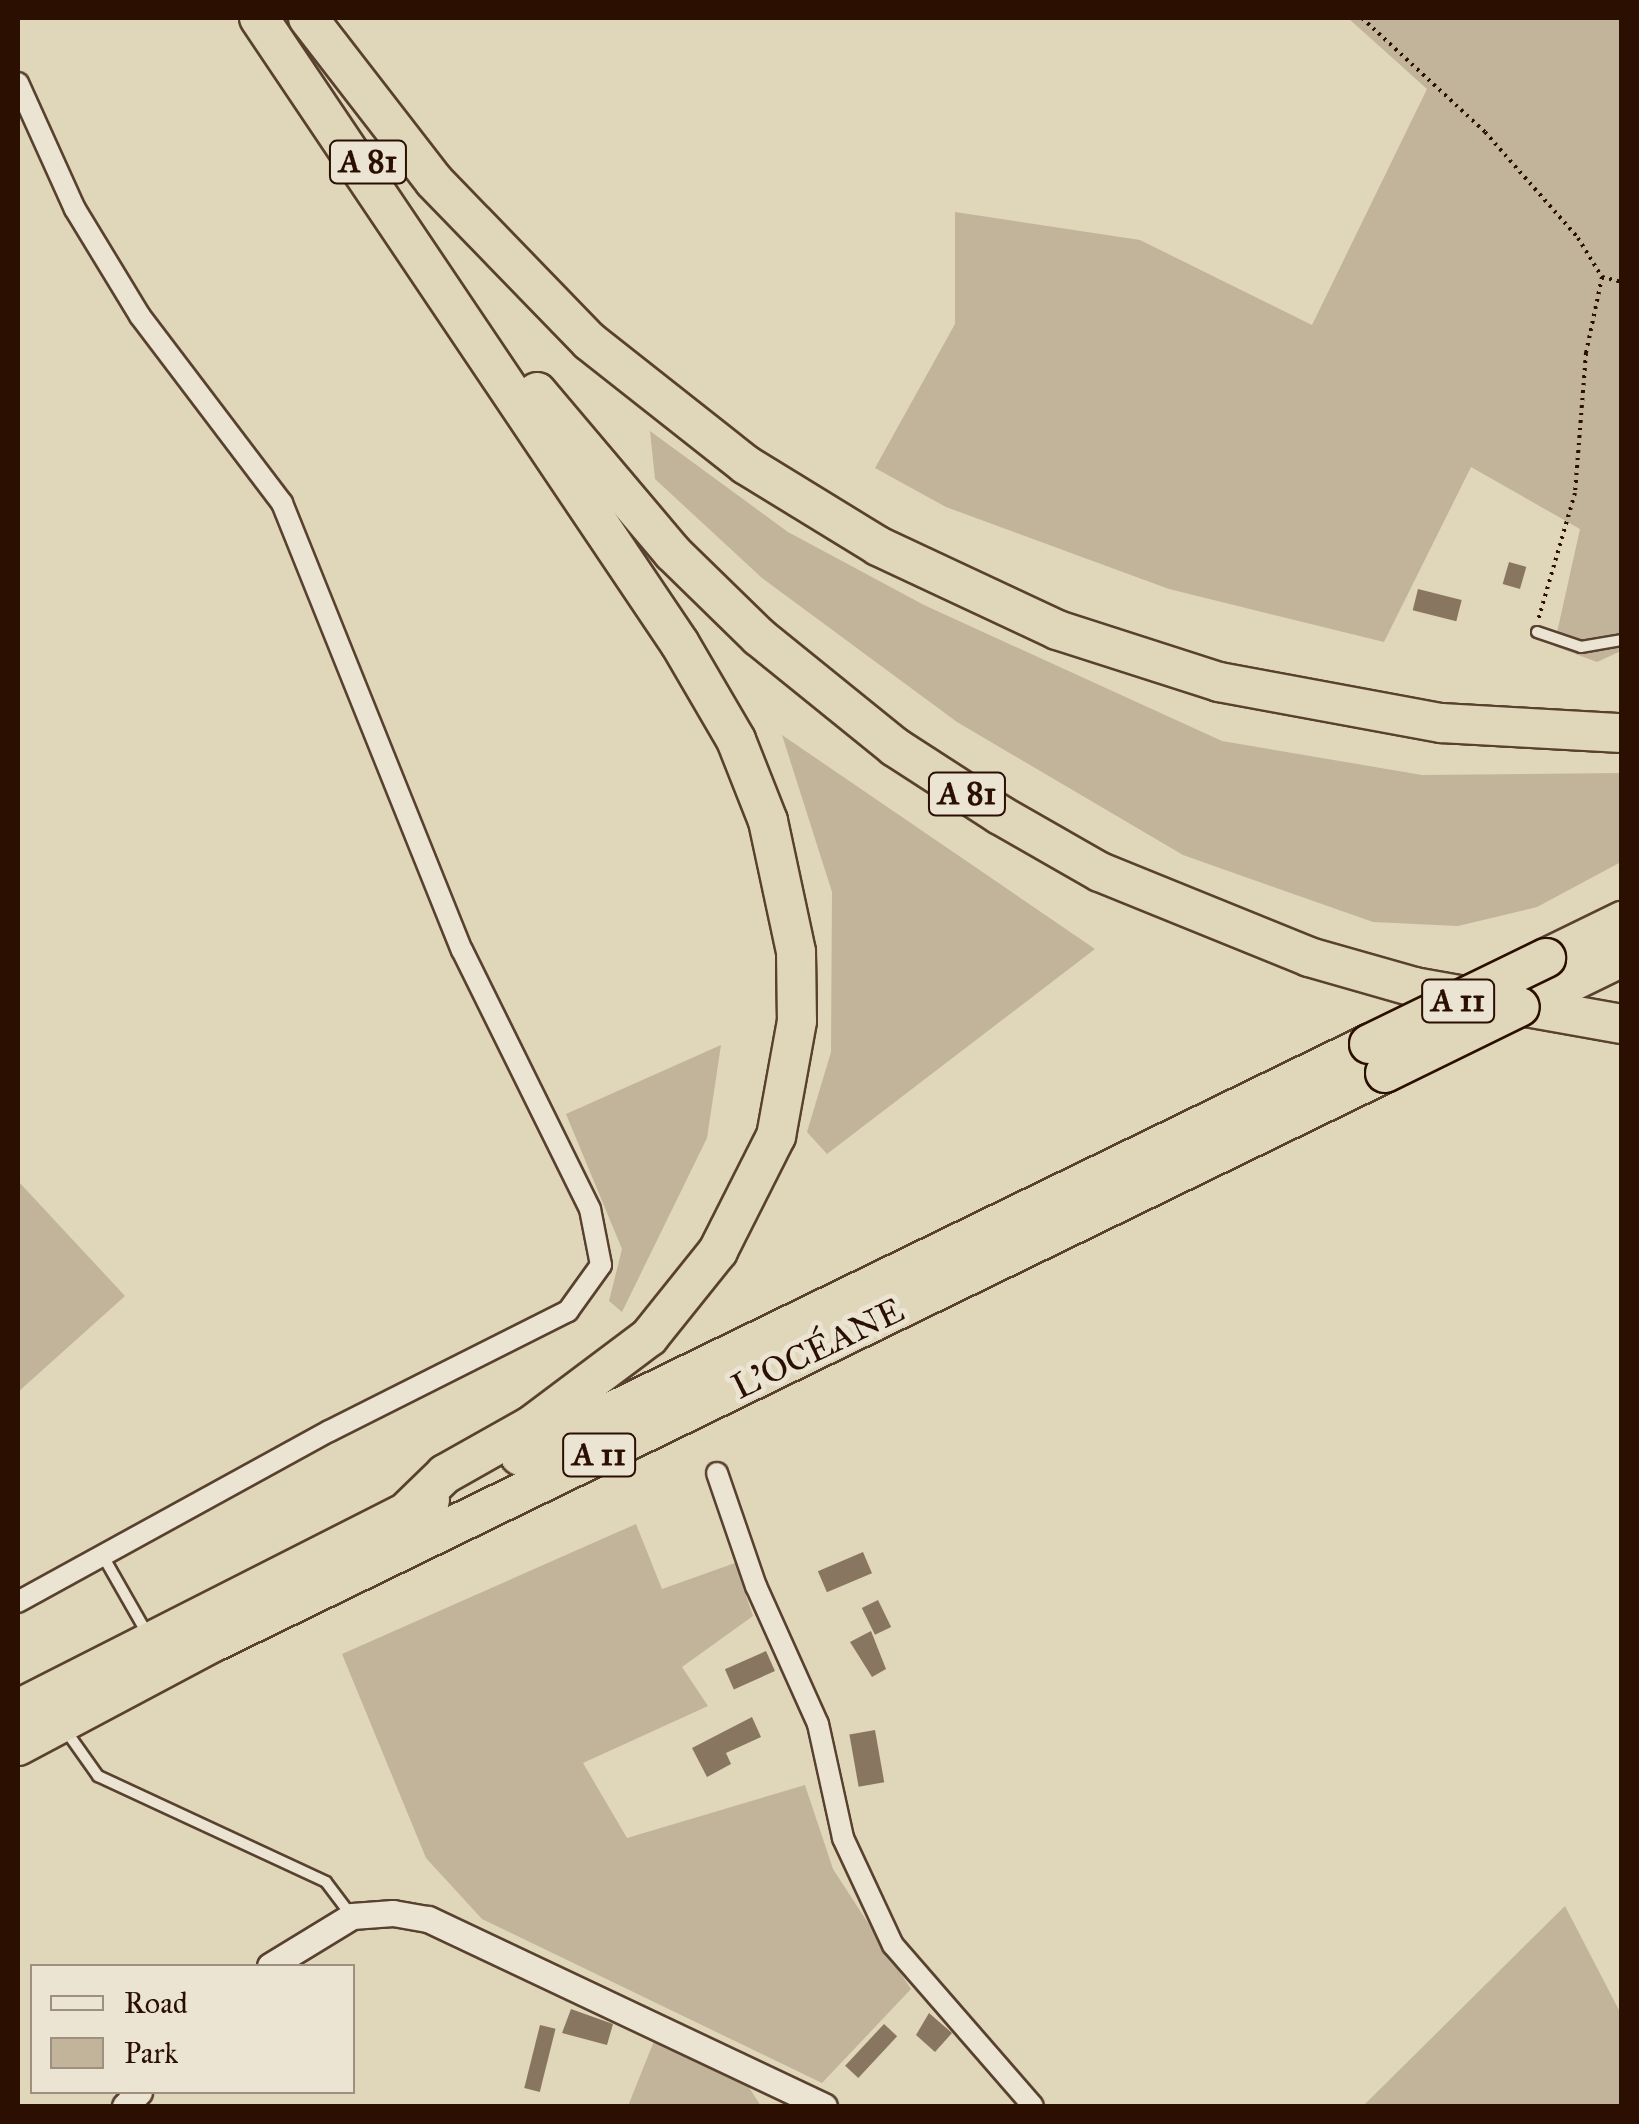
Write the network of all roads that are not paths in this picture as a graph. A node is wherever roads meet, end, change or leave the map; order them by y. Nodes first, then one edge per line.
1 (262, 18) edge
2 (308, 18) edge
3 (18, 83) edge
4 (1536, 632) road end
5 (1622, 640) edge
6 (1622, 712) edge
7 (1381, 714) junction
8 (1622, 733) edge
9 (1622, 921) edge
10 (1622, 957) edge
11 (1553, 972) junction
12 (1622, 1024) edge
13 (1377, 1058) junction
14 (718, 1472) dead end
15 (410, 1510) junction
16 (103, 1556) junction
17 (18, 1602) edge
18 (150, 1639) junction
19 (18, 1709) edge
20 (60, 1723) junction
21 (18, 1746) edge
22 (352, 1916) junction
23 (273, 1964) edge
24 (824, 2106) edge
25 (1034, 2106) edge

1 - 12 highway, A 81
1 - 15 highway
2 - 7 highway, A 81
3 - 16 street
4 - 5 lane
6 - 7 highway
7 - 8 highway, A 81
9 - 11 highway, L’OCÉANE / A 11
10 - 11 highway, L’OCÉANE / A 11
11 - 13 highway, L’OCÉANE / A 11, bridge
13 - 15 highway, L’OCÉANE / A 11
13 - 20 highway, L’OCÉANE / A 11
14 - 25 street
15 - 18 highway, L’OCÉANE / A 11
16 - 17 street
16 - 18 lane
18 - 19 highway, L’OCÉANE / A 11
20 - 21 highway, L’OCÉANE / A 11
20 - 22 lane
22 - 23 street
22 - 24 street

